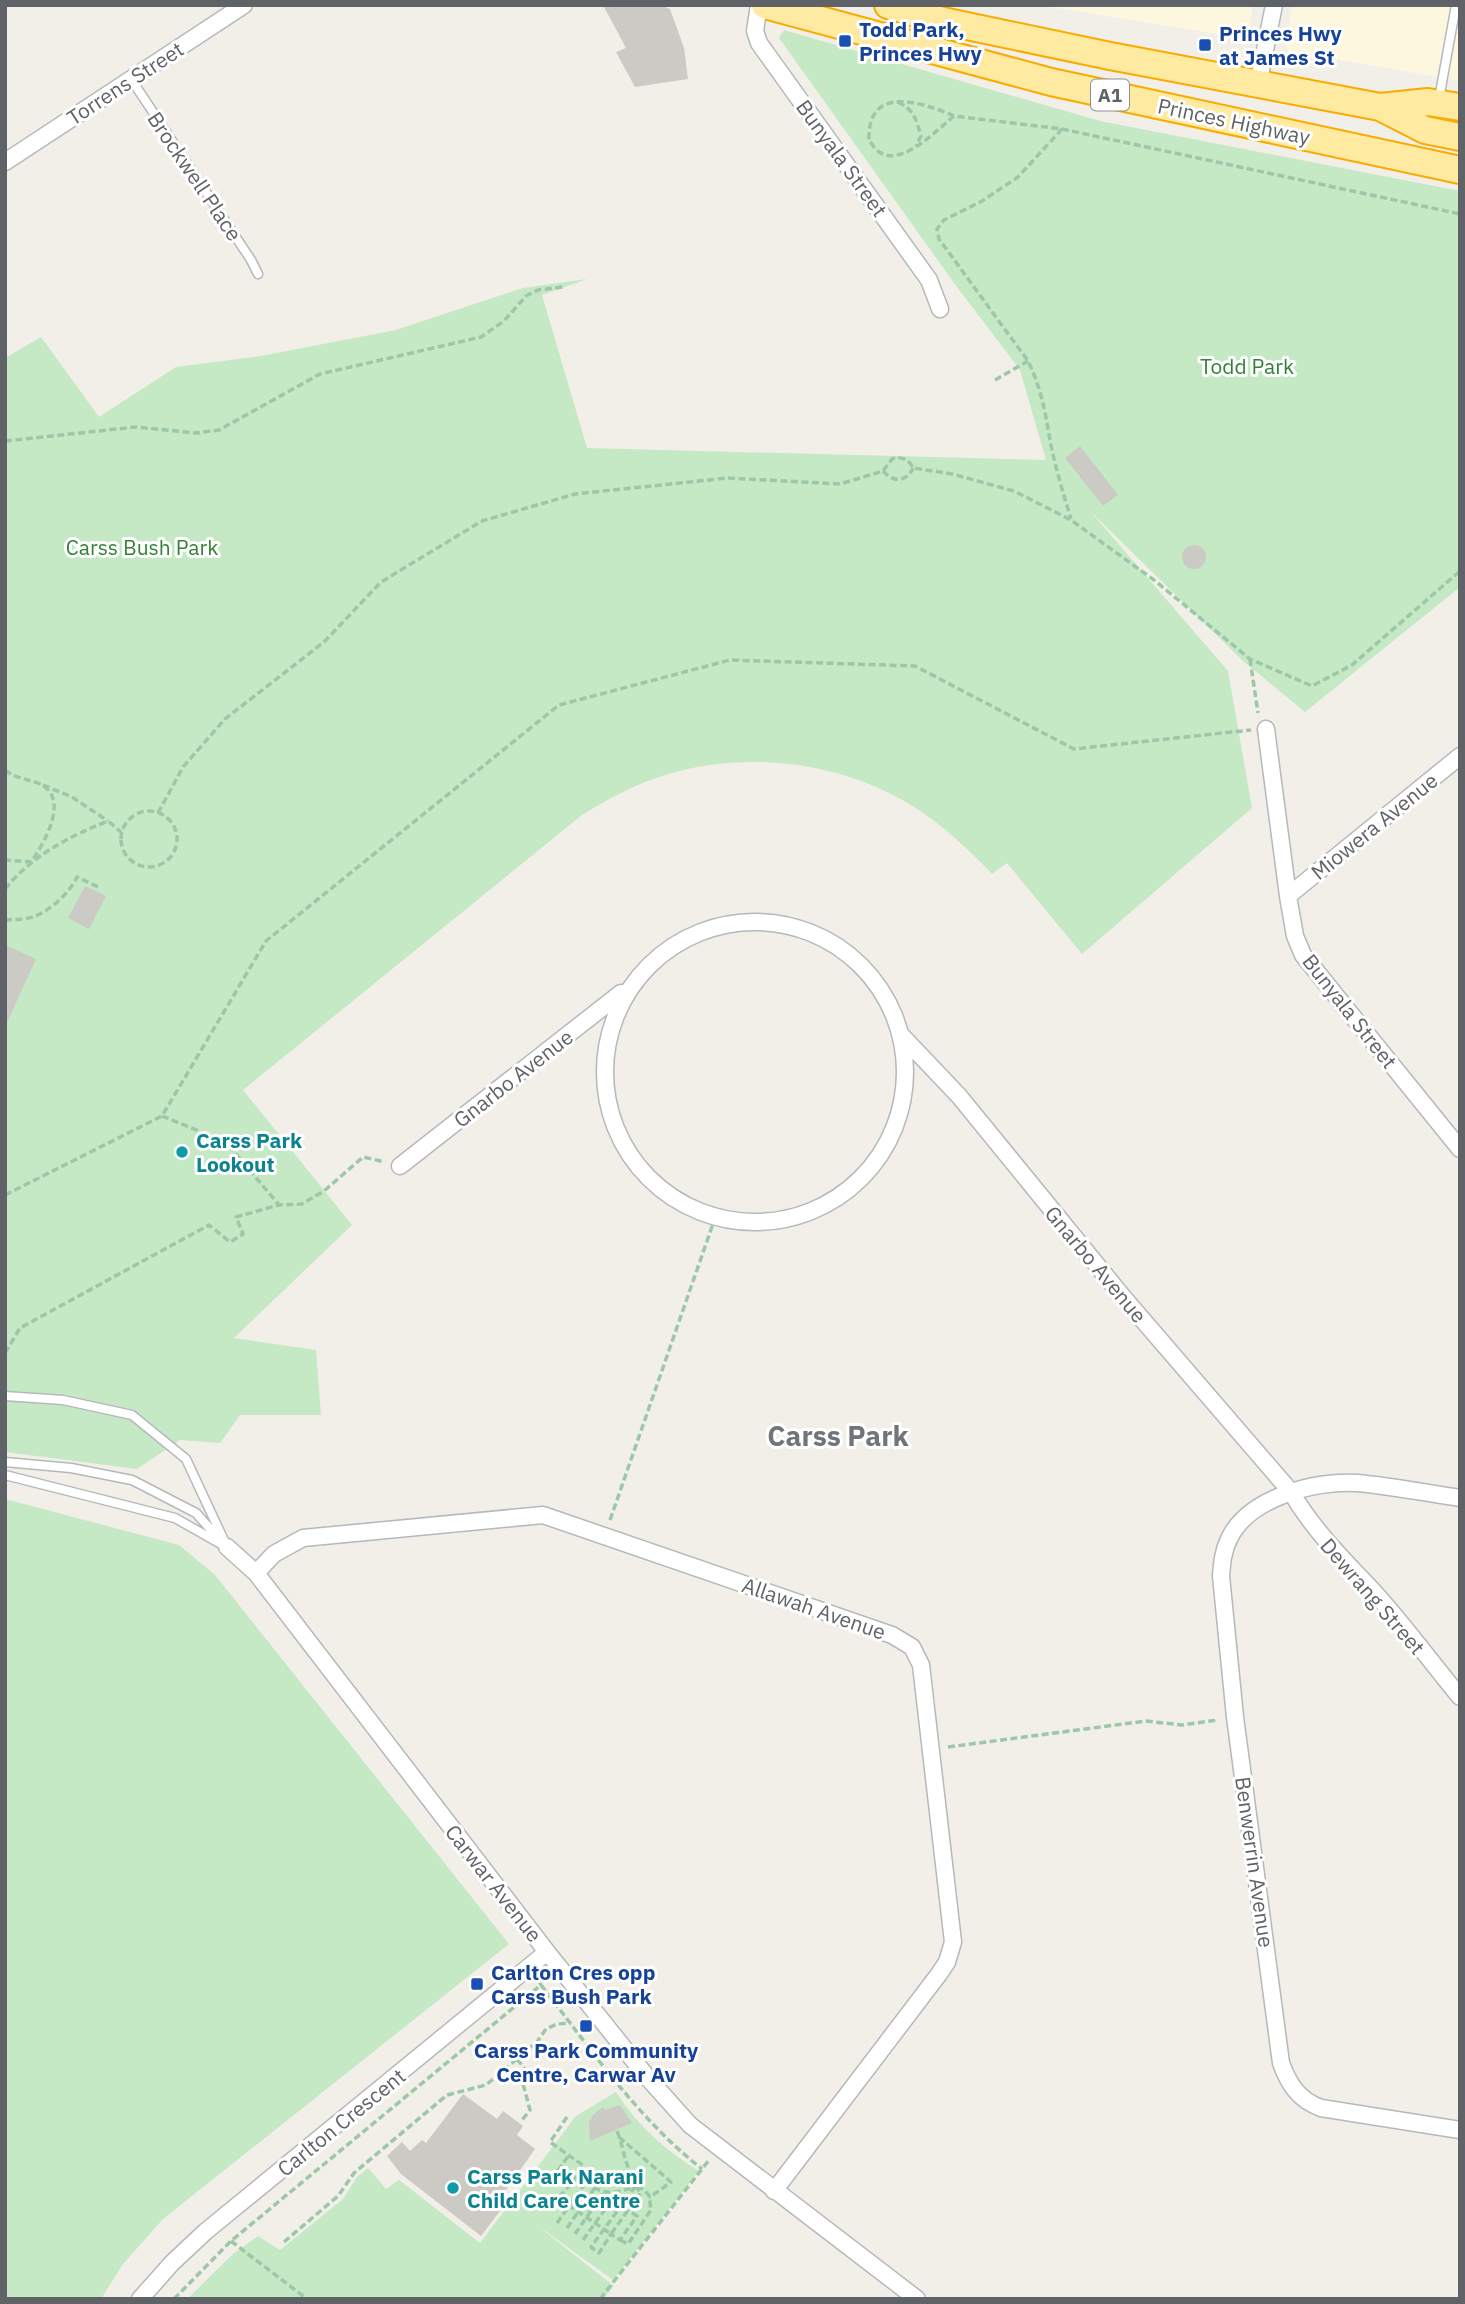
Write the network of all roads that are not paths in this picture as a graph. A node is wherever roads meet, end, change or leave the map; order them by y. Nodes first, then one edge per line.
1 (244, 5) edge
2 (762, 5) edge
3 (888, 5) edge
4 (1273, 5) edge
5 (1455, 5) edge
6 (131, 79) junction
7 (1258, 85) junction
8 (1449, 105) edge
9 (1380, 107) junction
10 (1460, 137) edge
11 (5, 162) edge
12 (1460, 170) edge
13 (258, 274) dead end
14 (940, 309) dead end
15 (1263, 729) road end
16 (1460, 756) edge
17 (1289, 896) junction
18 (626, 989) junction
19 (902, 1036) junction
20 (1460, 1149) edge
21 (400, 1166) road end
22 (5, 1396) edge
23 (5, 1462) edge
24 (5, 1475) edge
25 (1291, 1492) junction
26 (1460, 1498) edge
27 (227, 1547) junction
28 (256, 1573) junction
29 (1460, 1697) edge
30 (547, 1952) junction
31 (1460, 2130) edge
32 (774, 2191) junction
33 (140, 2299) edge
34 (917, 2299) edge

1 - 6 street, Torrens Street
2 - 12 highway, Princes Highway / A1
2 - 14 street, Bunyala Street
3 - 7 highway, Princes Highway / A1
4 - 7 street
5 - 8 lane
6 - 11 street, Torrens Street
6 - 13 lane, Brockwell Place
7 - 9 highway, Princes Highway / A1
8 - 9 highway
9 - 10 highway, Princes Highway / A1
15 - 17 street, Bunyala Street
16 - 17 street, Miowera Avenue
17 - 20 street, Bunyala Street
18 - 19 street, Gnarbo Avenue
18 - 19 street, Gnarbo Avenue
18 - 21 street, Gnarbo Avenue
19 - 25 street, Gnarbo Avenue
22 - 27 lane
23 - 27 lane, Carwar Avenue
24 - 27 lane, Carwar Avenue
25 - 26 street, Benwerrin Avenue
25 - 29 street, Dewrang Street
25 - 31 street, Benwerrin Avenue
27 - 28 street, Carwar Avenue
28 - 30 street, Carwar Avenue
28 - 32 street, Allawah Avenue
30 - 32 street, Carwar Avenue
30 - 33 street, Carlton Crescent
32 - 34 street, Carwar Avenue

